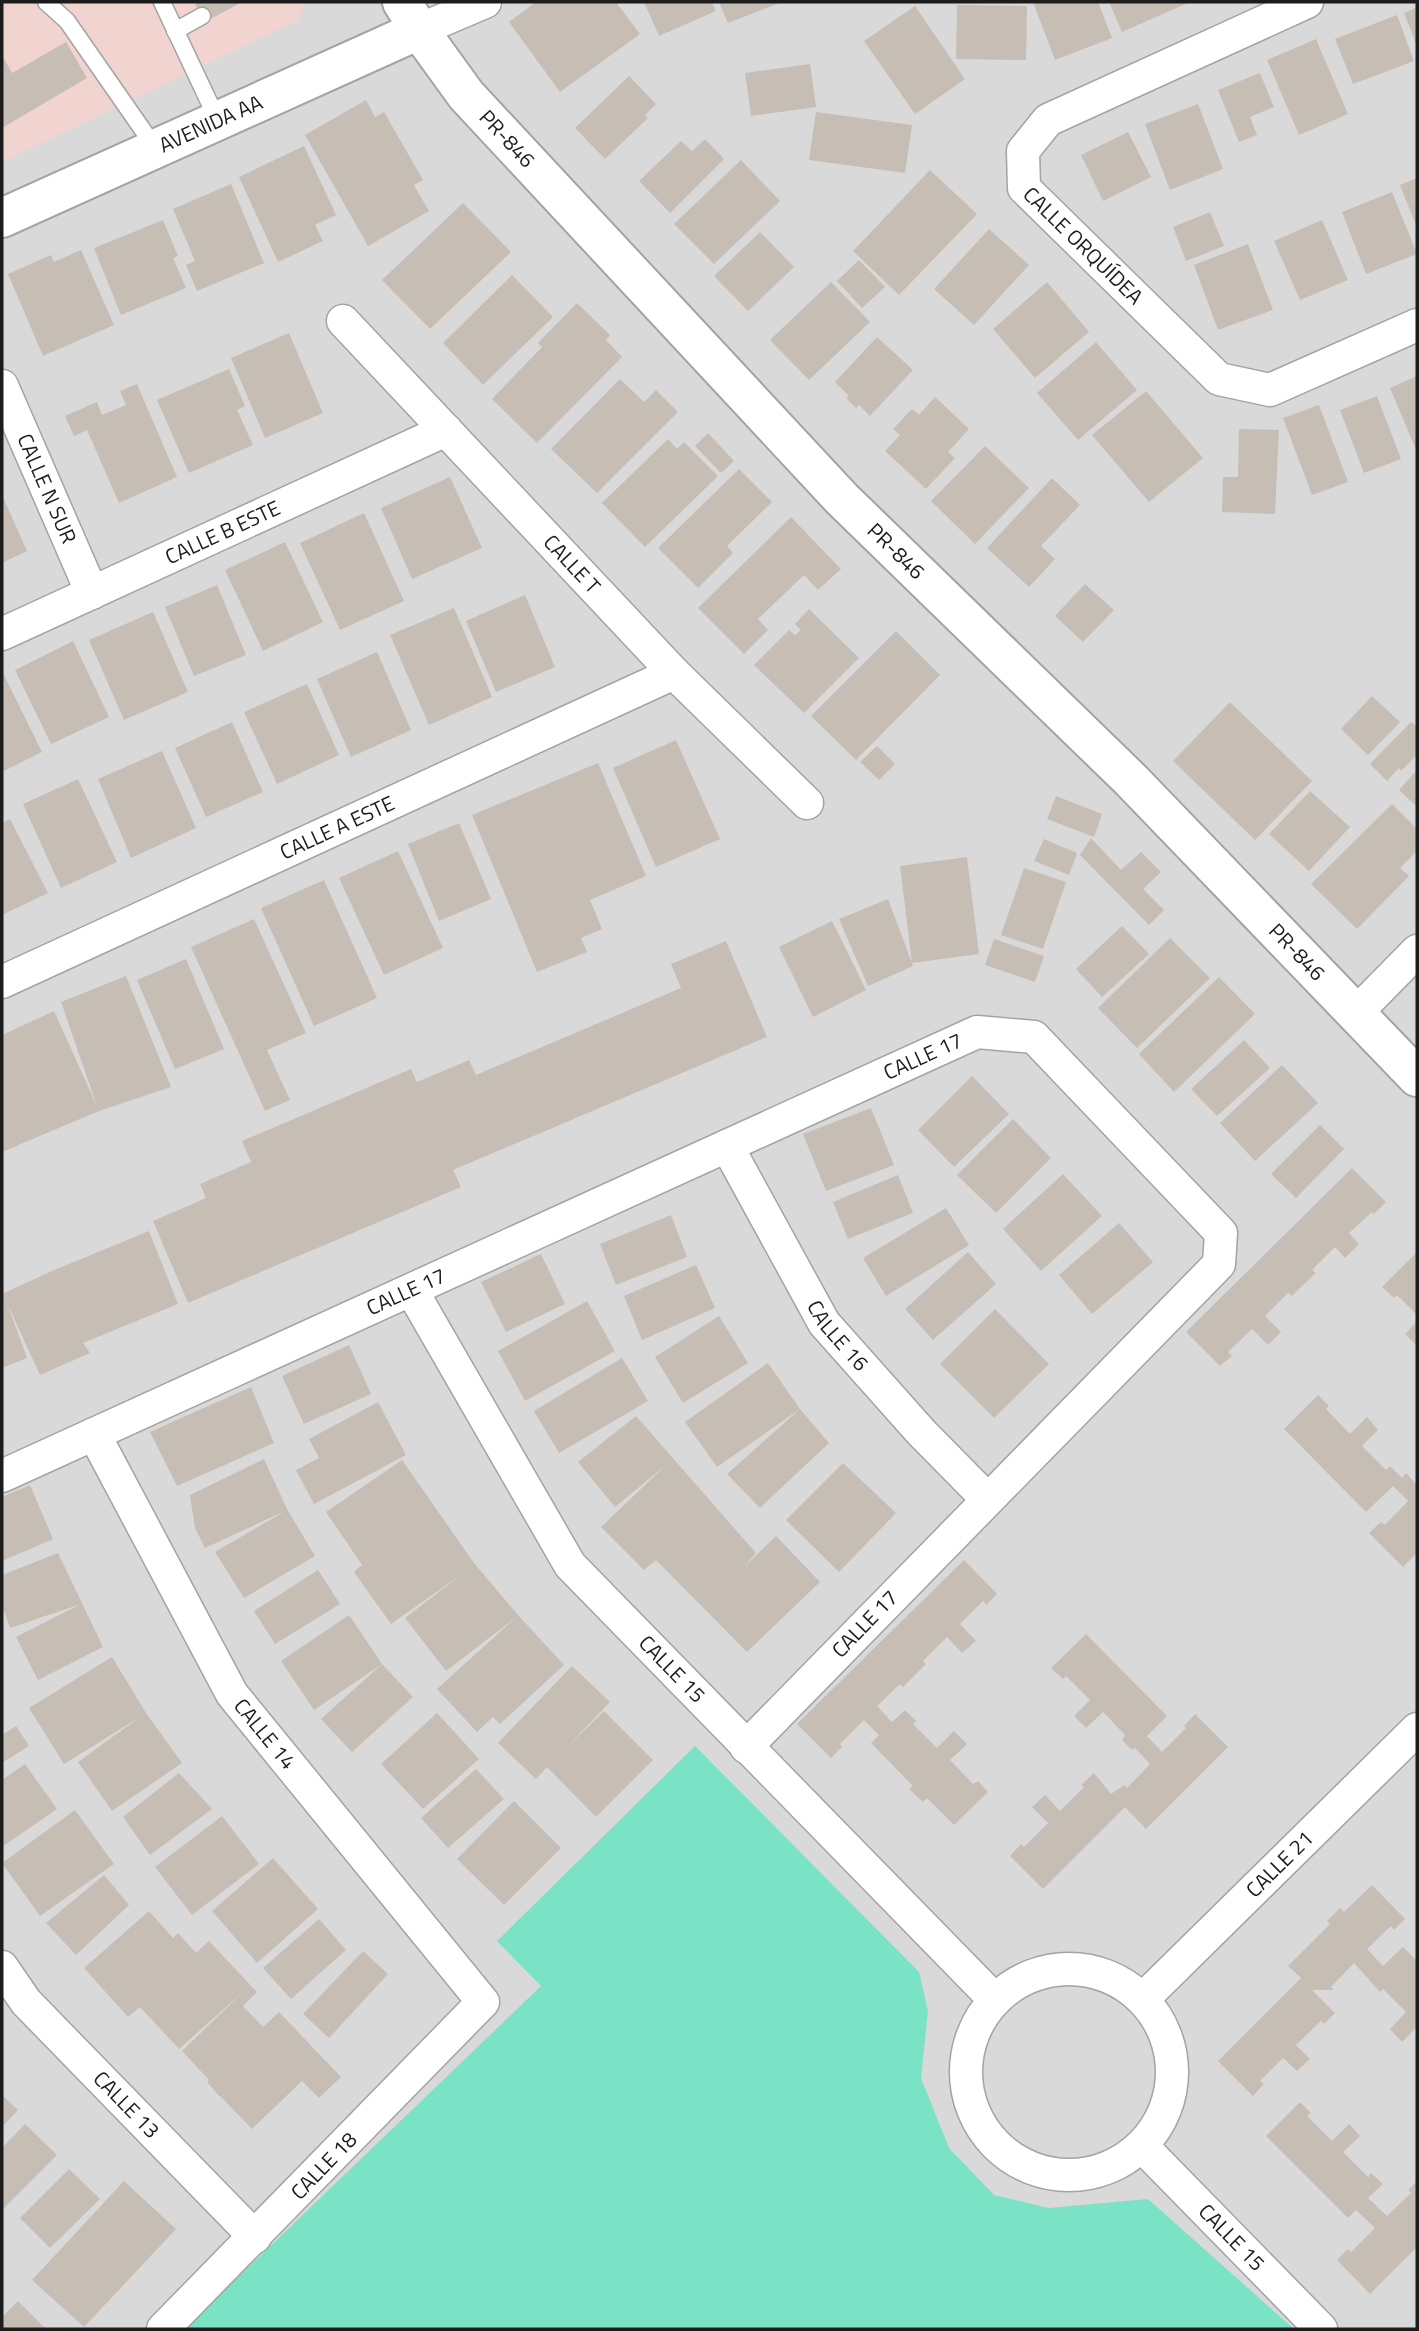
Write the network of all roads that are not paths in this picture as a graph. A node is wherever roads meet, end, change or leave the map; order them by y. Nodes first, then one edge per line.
1 (46, 2) edge
2 (162, 2) edge
3 (485, 2) edge
4 (1307, 2) edge
5 (202, 16) dead end
6 (410, 16) edge
7 (175, 31) junction
8 (218, 121) junction
9 (156, 149) junction
10 (2, 218) edge
11 (343, 321) dead end
12 (1417, 325) edge
13 (2, 386) edge
14 (446, 430) junction
15 (92, 593) junction
16 (2, 634) edge
17 (674, 673) junction
18 (807, 803) dead end
19 (1417, 951) edge
20 (2, 982) edge
21 (1357, 1012) junction
22 (1417, 1077) edge
23 (727, 1146) junction
24 (412, 1291) junction
25 (94, 1434) junction
26 (2, 1475) edge
27 (987, 1499) junction
28 (1417, 1729) edge
29 (746, 1747) junction
30 (2, 1968) edge
31 (1143, 1999) junction
32 (995, 2000) junction
33 (483, 2002) joint
34 (1142, 2146) junction
35 (255, 2237) junction
36 (163, 2329) edge
37 (1321, 2329) edge

1 - 9 lane
2 - 7 lane
3 - 6 street
4 - 12 street, CALLE ORQUÍDEA
5 - 7 lane
6 - 8 street, AVENIDA AA
6 - 21 street, PR-846 / PR-846
7 - 8 lane
8 - 9 street, AVENIDA AA
9 - 10 street, AVENIDA AA
11 - 14 street, CALLE T
13 - 15 street, CALLE N SUR
14 - 15 street, CALLE B ESTE
14 - 17 street, CALLE T
15 - 16 street, CALLE B ESTE
17 - 18 street, CALLE T
17 - 20 street, CALLE A ESTE
19 - 21 street
21 - 22 street, PR-846 / PR-846
23 - 24 street, CALLE 17
23 - 27 street, CALLE 16
23 - 27 street, CALLE 17
24 - 25 street, CALLE 17
24 - 29 street, CALLE 15
25 - 26 street, CALLE 17
25 - 33 street, CALLE 14
27 - 29 street, CALLE 17
28 - 31 street, CALLE 21
29 - 32 street, CALLE 15
30 - 35 street, CALLE 13
31 - 32 street
31 - 34 street
32 - 34 street
33 - 35 street, CALLE 18
34 - 37 street, CALLE 15
35 - 36 street, CALLE 18

